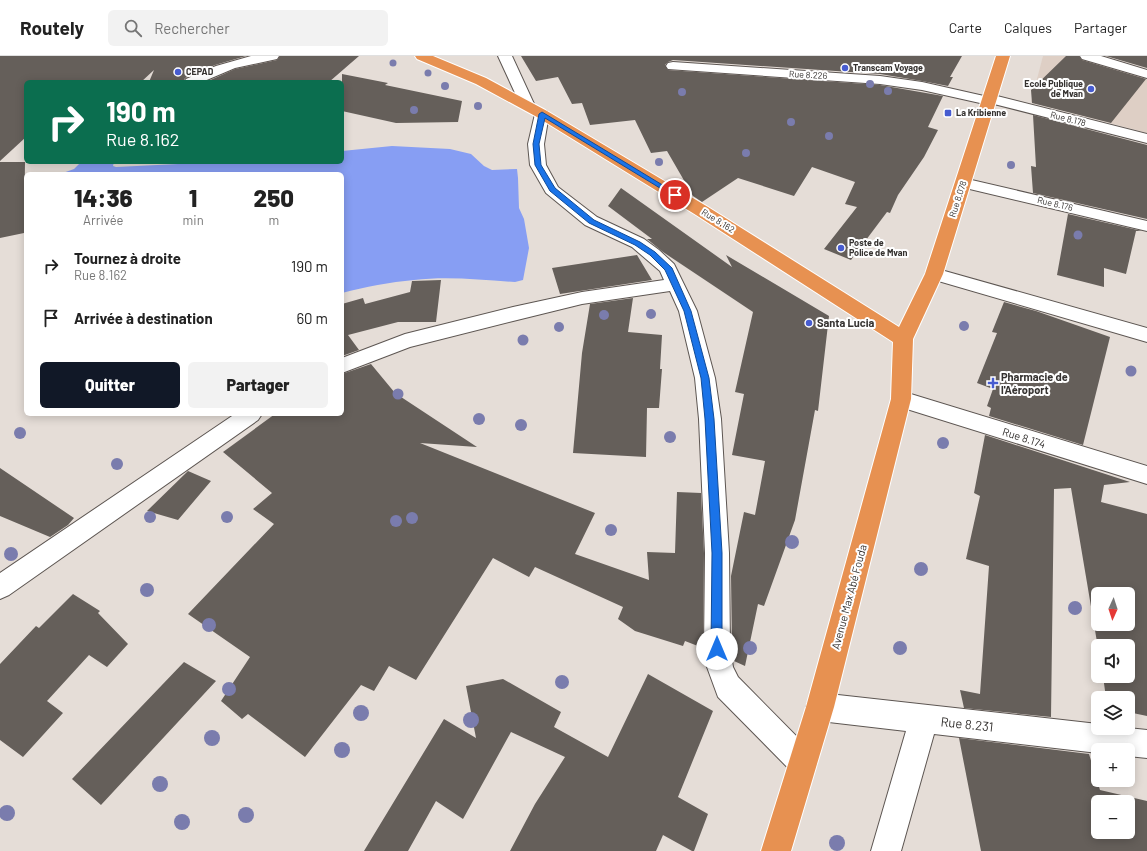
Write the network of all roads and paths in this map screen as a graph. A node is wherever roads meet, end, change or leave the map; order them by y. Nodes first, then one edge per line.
1 (272, 56) edge
2 (422, 56) edge
3 (505, 56) edge
4 (1003, 56) edge
5 (1087, 56) edge
6 (673, 66) dead end
7 (1147, 74) edge
8 (195, 80) edge
9 (989, 100) junction
10 (528, 106) junction
11 (542, 114) junction
12 (1147, 139) edge
13 (963, 183) junction
14 (1147, 226) edge
15 (934, 274) junction
16 (676, 284) junction
17 (1147, 335) edge
18 (903, 339) junction
19 (344, 365) edge
20 (901, 399) junction
21 (248, 416) edge
22 (1147, 475) edge
23 (0, 586) edge
24 (820, 707) junction
25 (924, 719) junction
26 (1147, 744) edge
27 (803, 763) junction
28 (776, 851) edge
29 (886, 851) edge

1 - 8 street
2 - 10 highway, Rue 8.162
3 - 10 street
4 - 9 highway, Rue 8.078
5 - 7 street
6 - 9 street, Rue 8.226
9 - 12 street, Rue 8.178
9 - 13 highway, Rue 8.078
10 - 11 highway, Rue 8.162
11 - 16 street
11 - 18 highway, Rue 8.162
13 - 14 street, Rue 8.176
13 - 15 highway, Rue 8.078
15 - 17 street
15 - 18 highway, Rue 8.078
16 - 19 street
16 - 27 street
18 - 20 highway, Avenue Max Abé Fouda
20 - 22 street, Rue 8.174
20 - 24 highway, Avenue Max Abé Fouda
21 - 23 street
24 - 25 street, Rue 8.231
24 - 27 highway, Avenue Max Abé Fouda
25 - 26 street, Rue 8.231
25 - 29 street
27 - 28 highway, Avenue Max Abé Fouda

